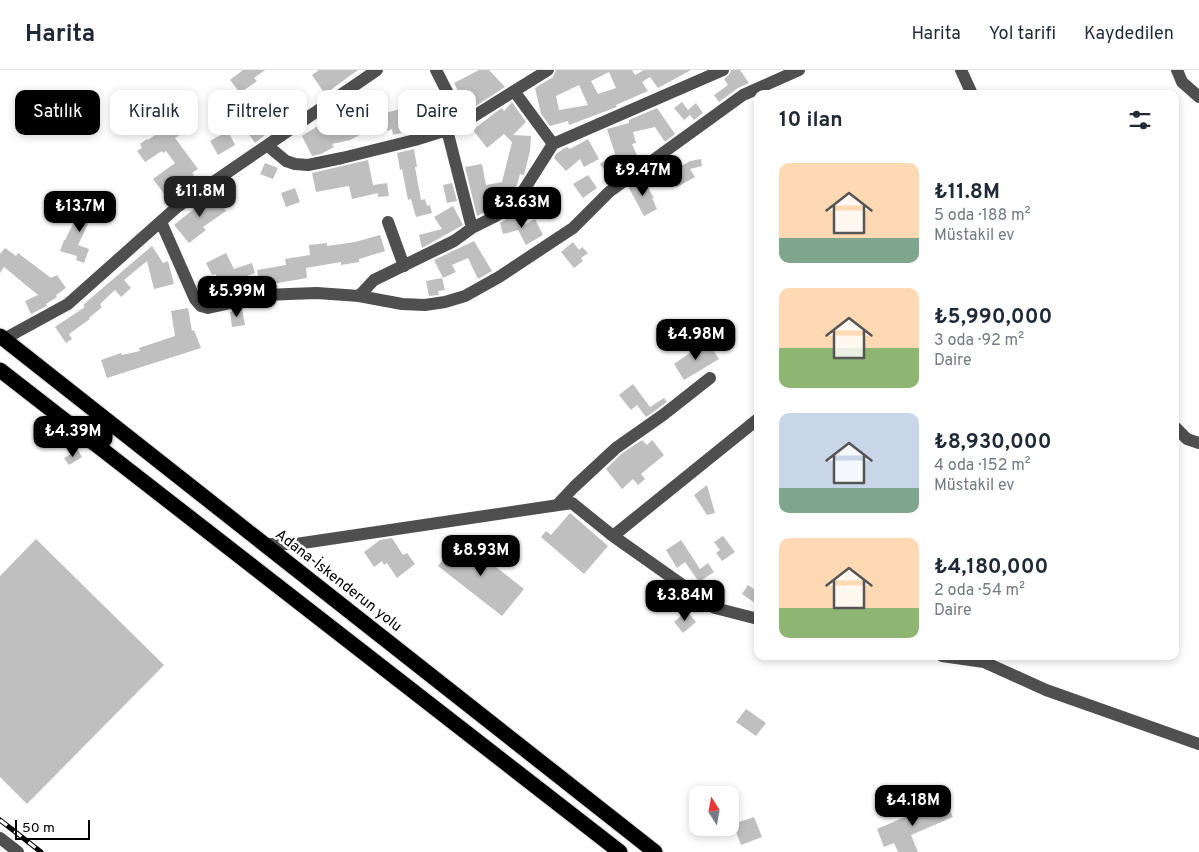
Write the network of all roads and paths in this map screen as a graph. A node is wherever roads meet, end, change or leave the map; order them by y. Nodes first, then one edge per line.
1 (377, 70) edge
2 (436, 70) edge
3 (548, 70) edge
4 (723, 70) edge
5 (795, 70) edge
6 (961, 70) edge
7 (1178, 70) edge
8 (446, 90) edge
9 (970, 90) edge
10 (514, 91) junction
11 (1199, 97) edge
12 (476, 115) edge
13 (429, 135) edge
14 (448, 135) edge
15 (553, 144) junction
16 (268, 146) junction
17 (161, 222) junction
18 (388, 222) dead end
19 (472, 228) junction
20 (404, 266) junction
21 (359, 296) junction
22 (2, 338) edge
23 (0, 370) edge
24 (710, 378) dead end
25 (0, 379) edge
26 (26, 391) junction
27 (754, 422) edge
28 (1179, 431) edge
29 (1199, 443) edge
30 (558, 504) junction
31 (613, 536) junction
32 (264, 544) junction
33 (754, 618) edge
34 (970, 660) edge
35 (1199, 744) edge
36 (0, 838) edge
37 (18, 852) edge
38 (620, 852) edge
39 (655, 852) edge

1 - 16 street
2 - 8 street
3 - 10 street
4 - 15 street
5 - 21 street
6 - 9 street
7 - 11 street
10 - 12 street
10 - 15 street
13 - 16 street
14 - 19 street
15 - 19 street
16 - 17 street
17 - 21 street
17 - 22 street
18 - 20 street
19 - 20 street
20 - 21 street
22 - 32 highway, Adana-İskenderun yolu
23 - 26 highway
24 - 30 street
25 - 26 highway
26 - 38 highway
27 - 31 street
28 - 29 street
30 - 31 street
30 - 32 street
31 - 33 street
32 - 39 highway, Adana-İskenderun yolu
34 - 35 street
36 - 37 street

